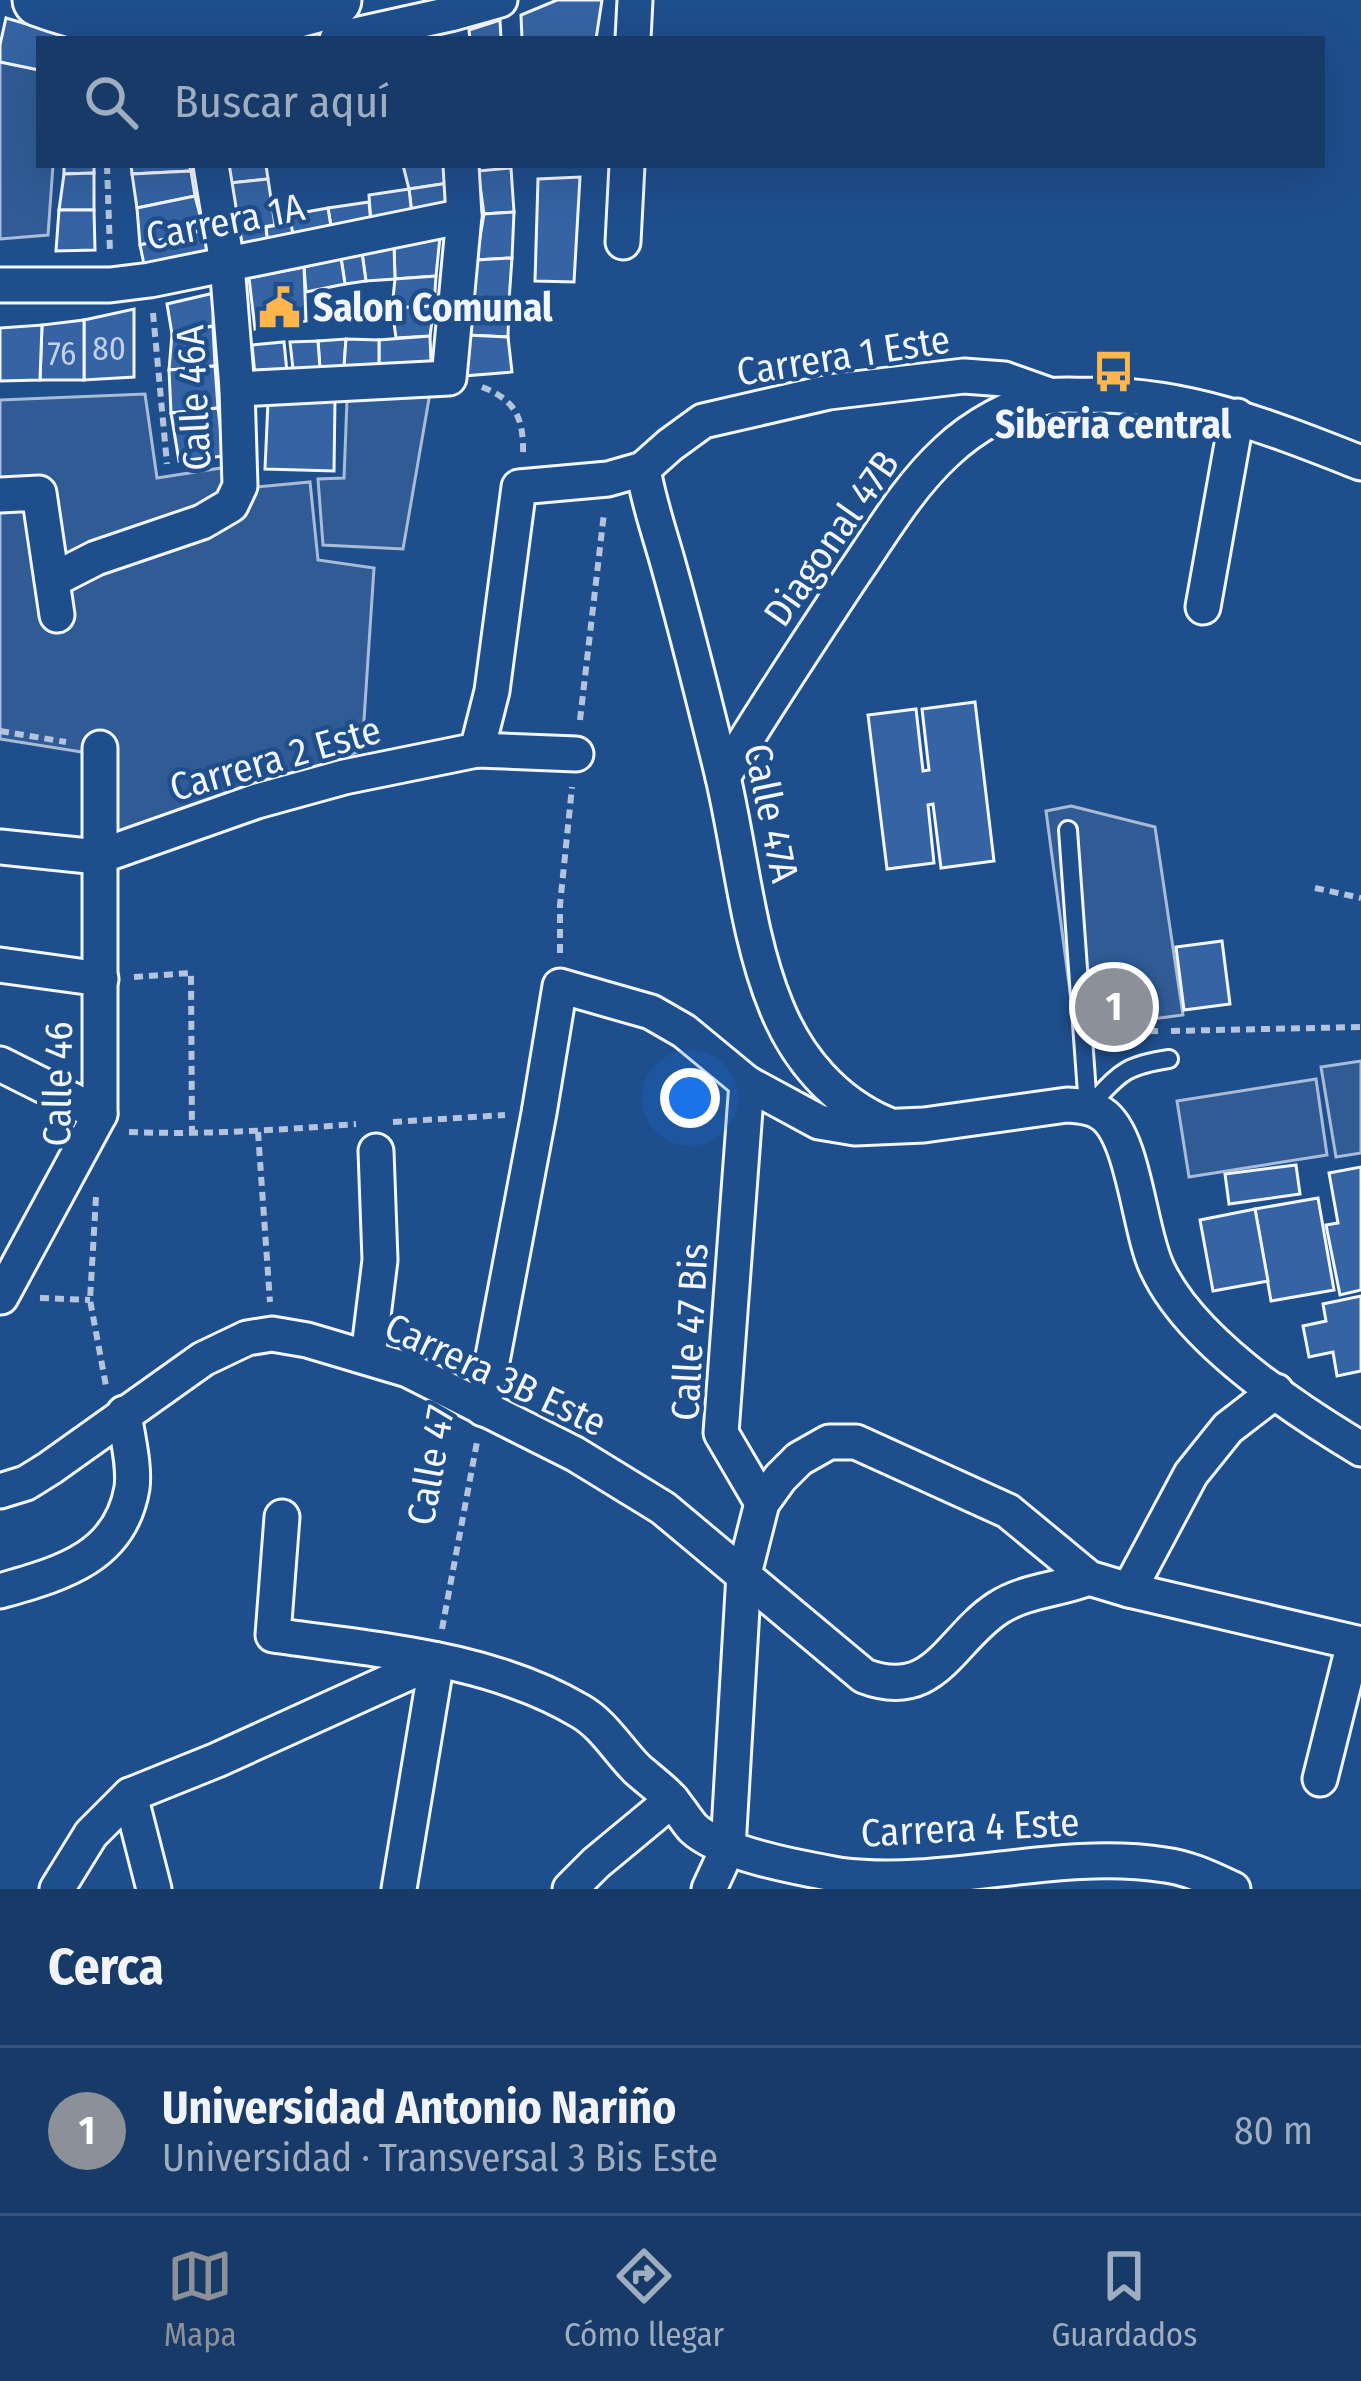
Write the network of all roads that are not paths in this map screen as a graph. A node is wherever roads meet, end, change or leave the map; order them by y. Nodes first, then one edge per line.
1 (39, 0) edge
2 (335, 0) edge
3 (500, 0) edge
4 (634, 0) edge
5 (451, 27) edge
6 (366, 36) edge
7 (633, 36) edge
8 (211, 168) edge
9 (460, 168) edge
10 (627, 168) edge
11 (464, 215) junction
12 (623, 242) dead end
13 (227, 264) junction
14 (0, 285) edge
15 (236, 389) junction
16 (1052, 396) junction
17 (1237, 416) junction
18 (1361, 463) edge
19 (643, 470) junction
20 (0, 495) edge
21 (53, 580) junction
22 (1203, 608) dead end
23 (57, 615) dead end
24 (100, 748) road end
25 (477, 751) junction
26 (576, 754) dead end
27 (723, 777) junction
28 (1067, 830) dead end
29 (0, 847) edge
30 (98, 856) junction
31 (0, 964) edge
32 (100, 980) junction
33 (1169, 1059) dead end
34 (0, 1064) edge
35 (747, 1083) junction
36 (1088, 1107) junction
37 (100, 1122) junction
38 (893, 1127) junction
39 (376, 1151) dead end
40 (1, 1297) edge
41 (368, 1357) junction
42 (1276, 1391) junction
43 (483, 1409) junction
44 (124, 1413) junction
45 (1361, 1448) edge
46 (0, 1491) edge
47 (762, 1503) junction
48 (282, 1517) dead end
49 (744, 1574) junction
50 (1089, 1578) junction
51 (1130, 1590) junction
52 (0, 1592) edge
53 (1358, 1644) edge
54 (436, 1660) junction
55 (1320, 1778) dead end
56 (130, 1796) junction
57 (672, 1800) junction
58 (728, 1848) junction
59 (57, 1889) edge
60 (154, 1889) edge
61 (398, 1889) edge
62 (570, 1889) edge
63 (709, 1889) edge
64 (1233, 1889) edge

1 - 2 main road
3 - 5 street
4 - 7 street
5 - 6 street
8 - 13 street, Calle 46A
9 - 11 street
10 - 12 street
11 - 13 street, Carrera 1A
11 - 15 street
13 - 14 street, Carrera 1A
13 - 15 street, Calle 46A
15 - 21 street, Calle 46A
16 - 17 street
16 - 19 street, Carrera 1 Este
16 - 27 street, Diagonal 47B
17 - 18 street
17 - 22 street
19 - 25 street, Carrera 1 Este
19 - 27 street, Calle 47A
20 - 21 street
21 - 23 street
24 - 30 street, Calle 46
25 - 26 street, Carrera 2 Este
25 - 30 street, Carrera 2 Este
27 - 38 street, Calle 47A
28 - 36 lane
29 - 30 street, Carrera 2 Este
30 - 32 street, Calle 46
31 - 32 street
32 - 37 street, Calle 46
33 - 36 lane
34 - 37 street
35 - 38 street
35 - 43 street, Calle 47
35 - 47 street, Calle 47 Bis
36 - 38 street
36 - 42 street
37 - 40 street
39 - 41 street
41 - 43 street, Carrera 3B Este
41 - 44 street, Carrera 3B Este
42 - 45 street
42 - 51 street
43 - 49 street, Carrera 3B Este
44 - 46 street
44 - 52 street
47 - 49 street
47 - 50 street
48 - 54 street, Carrera 4 Este
49 - 50 street, Carrera 3B Este
49 - 58 street
50 - 51 street
51 - 53 street
53 - 55 street
54 - 56 street
54 - 57 street, Carrera 4 Este
54 - 61 street
56 - 59 street
56 - 60 street
57 - 58 street, Carrera 4 Este
57 - 62 street
58 - 63 street
58 - 64 street, Carrera 4 Este

